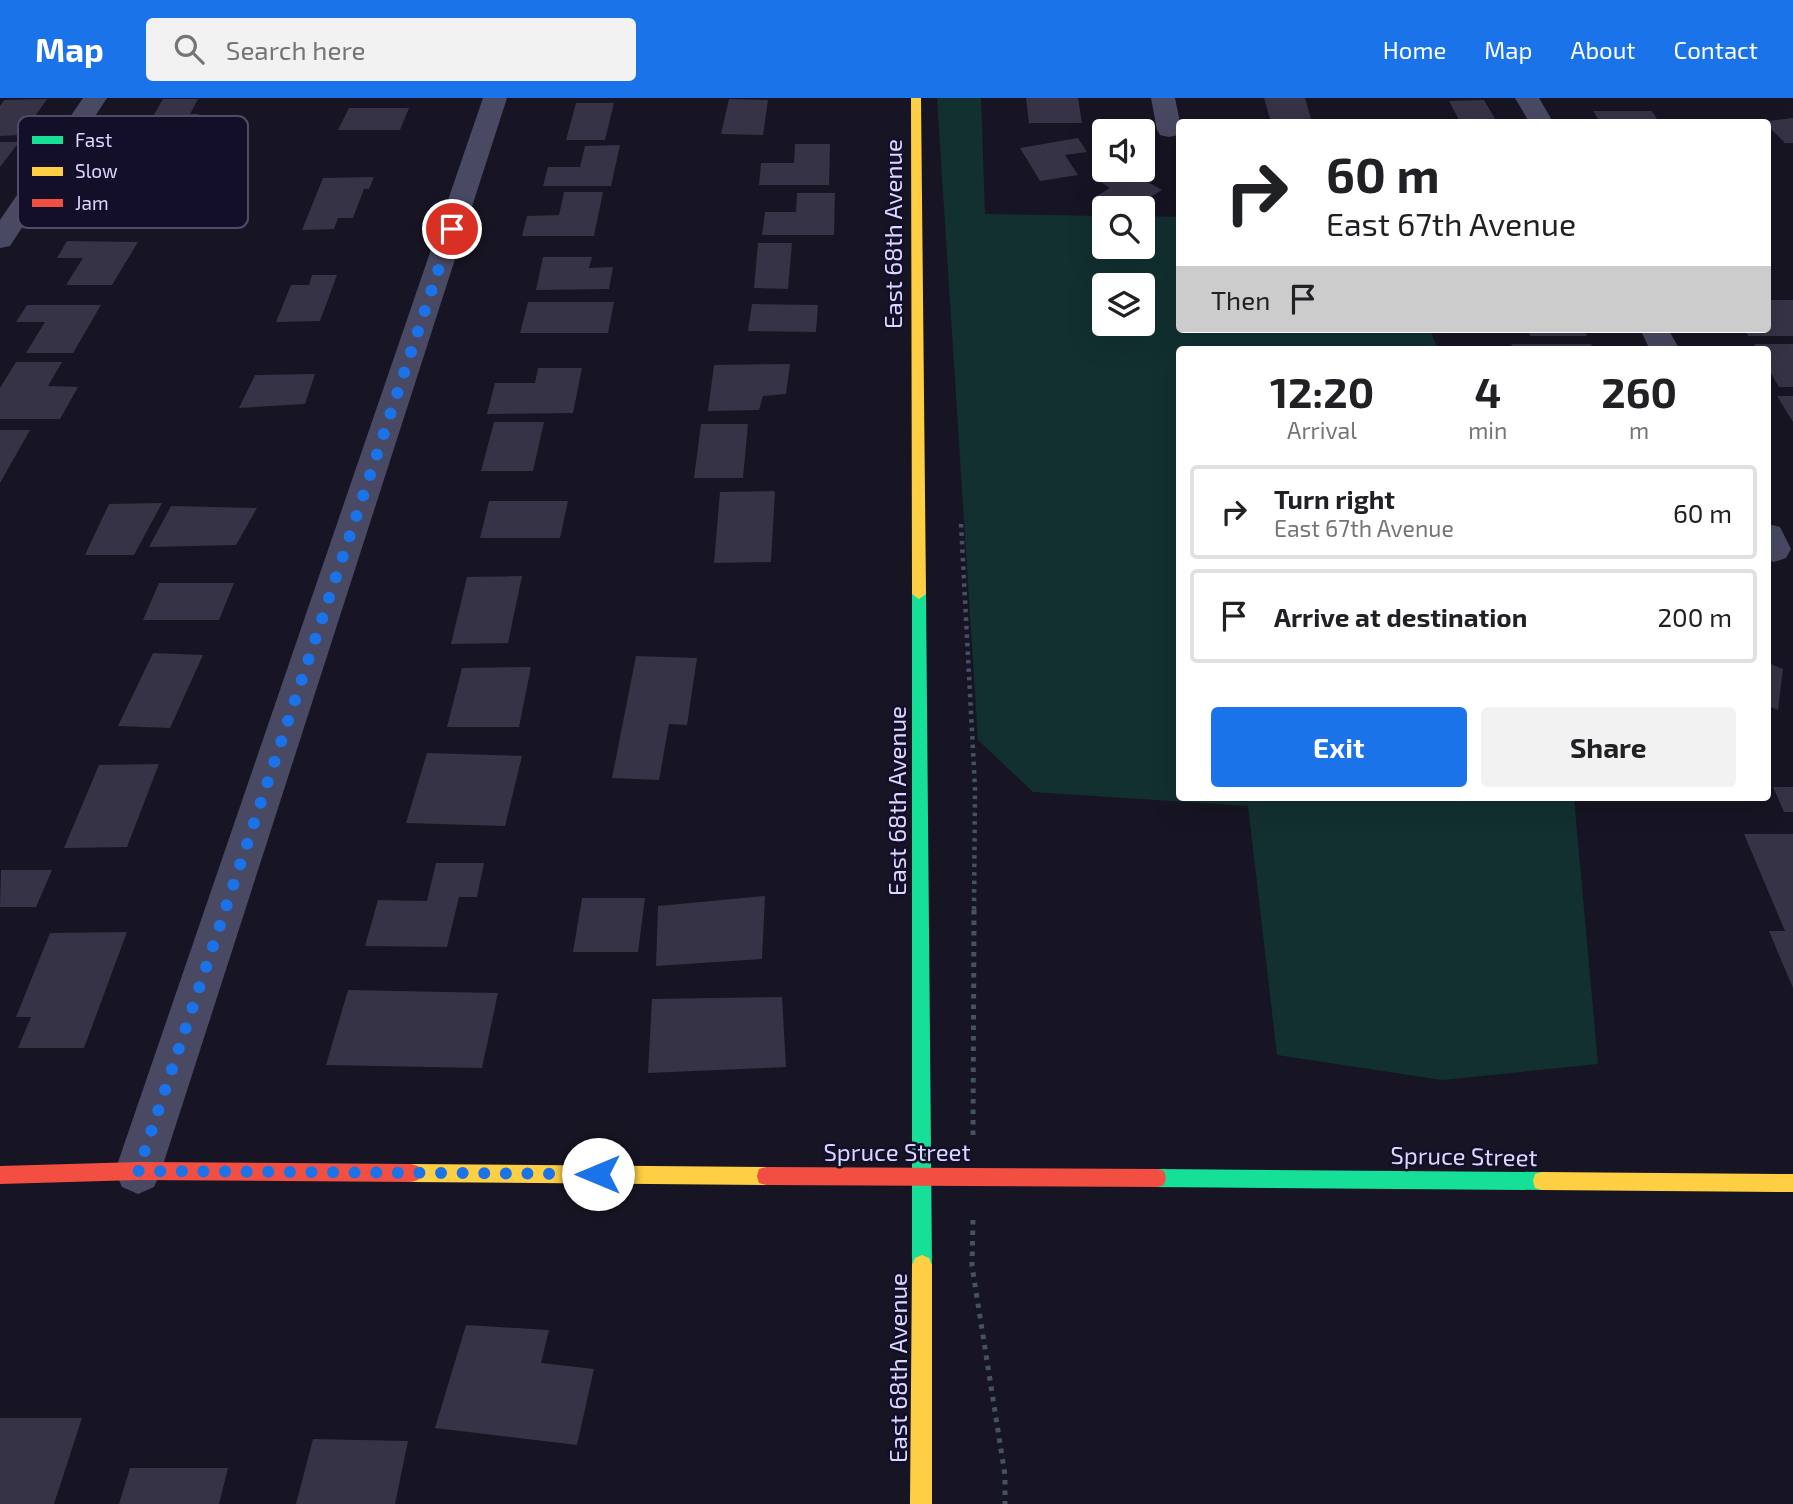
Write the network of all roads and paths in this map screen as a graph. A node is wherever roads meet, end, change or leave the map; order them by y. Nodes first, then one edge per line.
1 (95, 98) edge
2 (495, 98) edge
3 (916, 98) edge
4 (1163, 98) edge
5 (1527, 98) edge
6 (83, 116) edge
7 (1539, 119) edge
8 (1169, 130) dead end
9 (18, 213) edge
10 (0, 240) edge
11 (138, 1171) junction
12 (0, 1175) edge
13 (923, 1176) junction
14 (1793, 1183) edge
15 (972, 1266) dead end
16 (921, 1504) edge
17 (1005, 1504) edge

1 - 6 street
2 - 11 street
3 - 13 street, East 68th Avenue
4 - 8 street
5 - 7 street
9 - 10 street
11 - 12 street, Spruce Street
11 - 13 street, Spruce Street
13 - 14 street, Spruce Street
13 - 16 street, East 68th Avenue
15 - 17 path

